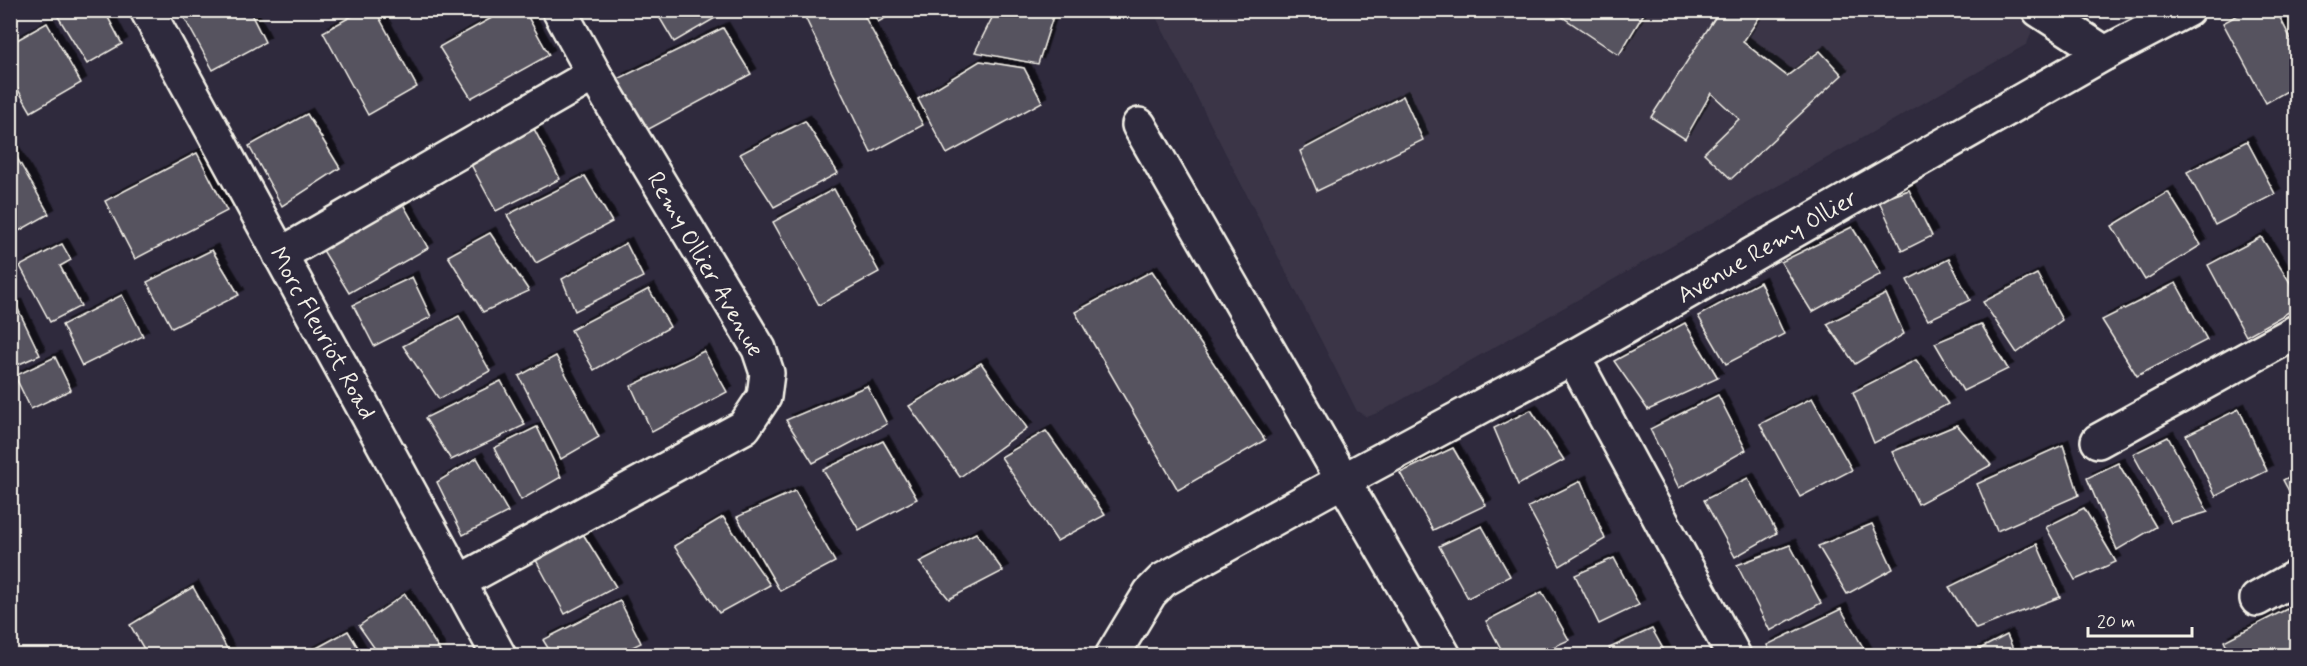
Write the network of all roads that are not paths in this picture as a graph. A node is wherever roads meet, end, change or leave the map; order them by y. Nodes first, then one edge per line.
1 (147, 10) edge
2 (559, 10) edge
3 (2039, 10) edge
4 (2187, 10) edge
5 (2105, 53) junction
6 (594, 74) junction
7 (1139, 125) dead end
8 (280, 255) junction
9 (2296, 333) edge
10 (1573, 357) junction
11 (2098, 441) dead end
12 (1345, 480) junction
13 (2296, 577) edge
14 (459, 582) junction
15 (2257, 599) dead end
16 (499, 656) edge
17 (1112, 656) edge
18 (1444, 656) edge
19 (1734, 656) edge

1 - 8 street, Morc Fleuriot Road
2 - 6 street, Remy Ollier Avenue
3 - 5 street
4 - 5 street, Avenue Remy Ollier
5 - 10 street, Avenue Remy Ollier
6 - 8 street
6 - 14 street, Remy Ollier Avenue
7 - 12 street
8 - 14 street, Morc Fleuriot Road
9 - 11 street
10 - 12 street, Avenue Remy Ollier
10 - 19 street
12 - 17 street, Avenue Remy Ollier
12 - 18 street
13 - 15 street
14 - 16 street, Morc Fleuriot Road

